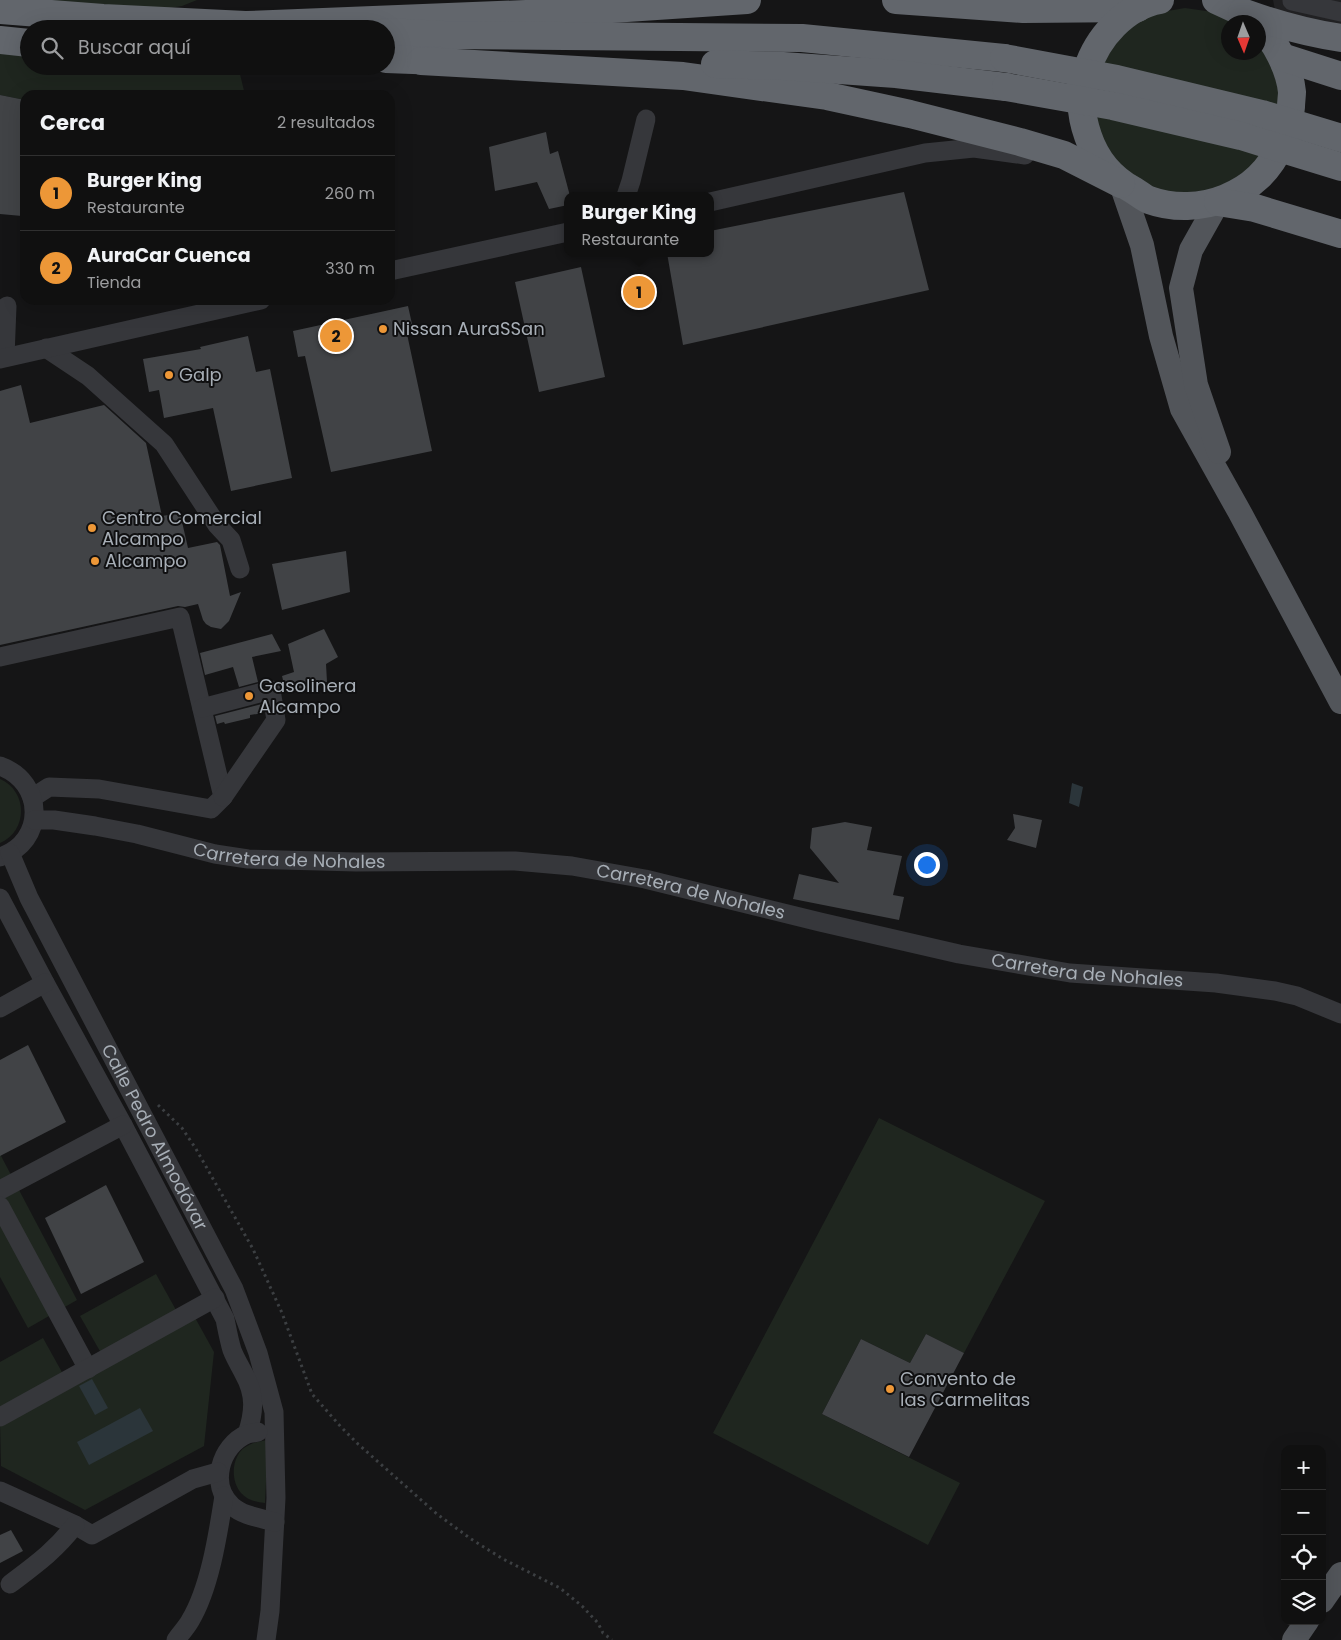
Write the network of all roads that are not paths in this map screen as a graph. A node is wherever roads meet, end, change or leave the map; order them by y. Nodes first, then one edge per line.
1 (747, 0) edge
2 (896, 0) edge
3 (1217, 0) edge
4 (1292, 1) dead end
5 (1151, 2) edge
6 (0, 10) edge
7 (1341, 12) edge
8 (1243, 15) edge
9 (144, 20) edge
10 (374, 20) edge
11 (1266, 22) edge
12 (1266, 31) edge
13 (395, 32) edge
14 (1341, 38) edge
15 (0, 40) edge
16 (20, 43) edge
17 (1341, 45) edge
18 (1282, 57) junction
19 (395, 60) edge
20 (421, 61) junction
21 (1341, 76) edge
22 (646, 119) dead end
23 (1341, 138) edge
24 (1341, 167) edge
25 (1089, 168) junction
26 (1121, 184) junction
27 (627, 192) edge
28 (714, 201) edge
29 (1218, 202) junction
30 (564, 233) edge
31 (1341, 234) edge
32 (395, 270) edge
33 (233, 305) edge
34 (7, 306) dead end
35 (46, 348) junction
36 (3, 358) edge
37 (1239, 511) junction
38 (240, 569) dead end
39 (0, 657) edge
40 (1341, 702) edge
41 (202, 708) junction
42 (0, 766) edge
43 (223, 797) junction
44 (32, 798) junction
45 (34, 820) junction
46 (5, 855) edge
47 (0, 898) edge
48 (45, 983) junction
49 (0, 1008) edge
50 (1341, 1014) edge
51 (123, 1124) junction
52 (0, 1190) edge
53 (0, 1206) edge
54 (215, 1298) junction
55 (88, 1368) junction
56 (0, 1417) edge
57 (274, 1429) junction
58 (247, 1434) junction
59 (218, 1472) junction
60 (0, 1490) edge
61 (224, 1496) junction
62 (275, 1522) junction
63 (75, 1525) junction
64 (1341, 1574) edge
65 (10, 1584) dead end
66 (1326, 1595) edge
67 (1305, 1625) edge
68 (176, 1640) edge
69 (266, 1640) edge
70 (1294, 1640) edge

1 - 10 highway
2 - 5 highway
3 - 8 highway
4 - 7 street
5 - 26 highway
6 - 9 highway
11 - 14 highway
12 - 18 highway
13 - 23 highway, bridge
15 - 16 highway
17 - 18 highway
18 - 21 highway
18 - 29 highway
19 - 20 highway
20 - 24 highway, bridge
20 - 25 highway
22 - 27 street
25 - 26 highway
25 - 28 street
26 - 29 highway
26 - 37 main road
29 - 31 highway
29 - 37 main road
30 - 32 street
33 - 35 street
34 - 36 street
35 - 36 street
35 - 38 street
37 - 40 main road
39 - 41 street
41 - 43 street
41 - 43 street
42 - 44 street
43 - 44 street
44 - 45 street
45 - 46 street
45 - 50 street, Carretera de Nohales
46 - 57 street, Calle Pedro Almodóvar
47 - 48 street, Calle Pedro Almodóvar
48 - 49 street
48 - 51 street, Calle Pedro Almodóvar
51 - 52 street
51 - 54 street, Calle Pedro Almodóvar
53 - 55 street
54 - 55 street
54 - 58 street, Calle Pedro Almodóvar
55 - 56 street
57 - 58 street
57 - 62 street, Calle Pedro Almodóvar
58 - 59 street
59 - 61 street
59 - 63 street
60 - 63 street
61 - 62 street
61 - 68 street
62 - 69 street, Calle Pedro Almodóvar
63 - 65 street
64 - 66 main road
67 - 70 main road

